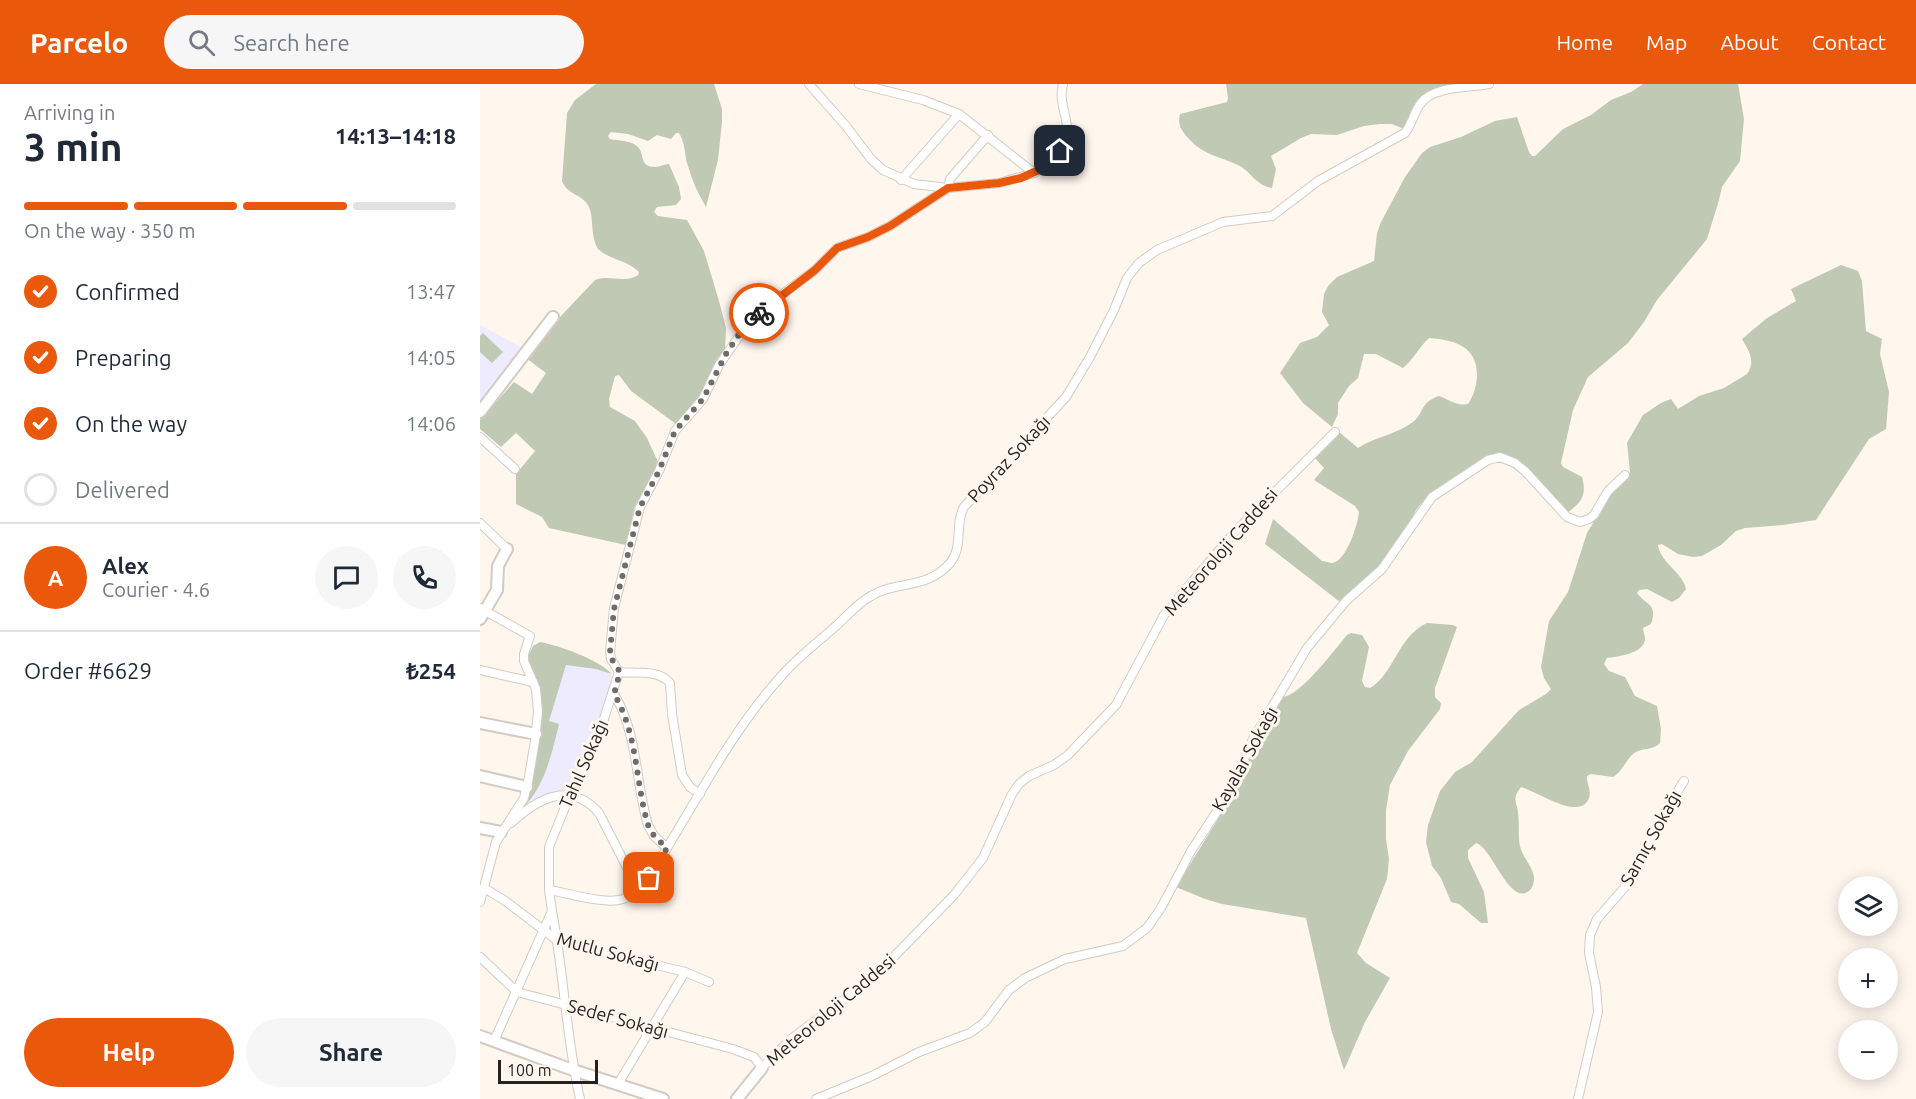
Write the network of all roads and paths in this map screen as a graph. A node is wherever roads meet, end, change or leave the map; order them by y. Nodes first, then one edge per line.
1 (809, 84) edge
2 (859, 84) edge
3 (1063, 84) edge
4 (1489, 84) edge
5 (959, 114) junction
6 (988, 135) junction
7 (1034, 173) junction
8 (901, 180) junction
9 (948, 188) junction
10 (553, 317) dead end
11 (480, 412) edge
12 (1335, 432) dead end
13 (480, 437) edge
14 (515, 469) dead end
15 (1625, 475) dead end
16 (480, 523) edge
17 (507, 549) joint
18 (482, 613) edge
19 (480, 669) edge
20 (620, 672) junction
21 (533, 682) junction
22 (614, 694) junction
23 (480, 723) edge
24 (536, 734) junction
25 (480, 776) edge
26 (1684, 781) dead end
27 (527, 787) junction
28 (700, 794) junction
29 (570, 795) junction
30 (480, 828) edge
31 (501, 832) junction
32 (667, 848) junction
33 (484, 888) junction
34 (638, 889) junction
35 (549, 890) junction
36 (480, 902) edge
37 (552, 912) junction
38 (543, 931) junction
39 (558, 941) junction
40 (480, 957) edge
41 (685, 972) junction
42 (709, 982) dead end
43 (517, 992) junction
44 (566, 1005) junction
45 (652, 1028) junction
46 (480, 1036) edge
47 (494, 1041) junction
48 (762, 1068) junction
49 (573, 1070) junction
50 (618, 1084) junction
51 (580, 1099) edge
52 (663, 1099) edge
53 (737, 1099) edge
54 (816, 1099) edge
55 (1578, 1099) edge

1 - 8 street
2 - 5 street
3 - 7 street
4 - 28 street, Poyraz Sokağı
5 - 6 street
5 - 8 street
6 - 7 street
6 - 9 street
7 - 9 street
8 - 9 street
9 - 20 street
10 - 11 street
12 - 48 street, Meteoroloji Caddesi
13 - 14 street
15 - 54 street, Kayalar Sokağı
16 - 17 street
17 - 18 street
18 - 21 street
19 - 21 street
20 - 22 street, Tahıl Sokağı
20 - 28 street
21 - 24 street
22 - 29 street, Tahıl Sokağı
22 - 32 street
23 - 24 street
24 - 27 street
25 - 27 street
26 - 55 street, Sarnıç Sokağı
27 - 31 street
28 - 32 street, Poyraz Sokağı
29 - 31 street
29 - 34 street
29 - 35 street, Tahıl Sokağı
30 - 31 street
31 - 33 street
32 - 34 street, Poyraz Sokağı
33 - 36 street
33 - 38 street, Mutlu Sokağı
34 - 35 street, Poyraz Sokağı
35 - 37 street, Tahıl Sokağı
37 - 38 street
37 - 39 street, Tahıl Sokağı
38 - 39 street, Mutlu Sokağı
38 - 43 street
39 - 41 street, Mutlu Sokağı
39 - 44 street, Tahıl Sokağı
40 - 43 street, Sedef Sokağı
41 - 42 street, Mutlu Sokağı
41 - 45 street
43 - 44 street, Sedef Sokağı
43 - 47 street
44 - 45 street, Sedef Sokağı
44 - 49 street, Tahıl Sokağı
45 - 48 street, Sedef Sokağı
45 - 50 street
46 - 47 street
47 - 49 street
48 - 53 street, Meteoroloji Caddesi
49 - 50 street
49 - 51 street, Tahıl Sokağı
50 - 52 street

